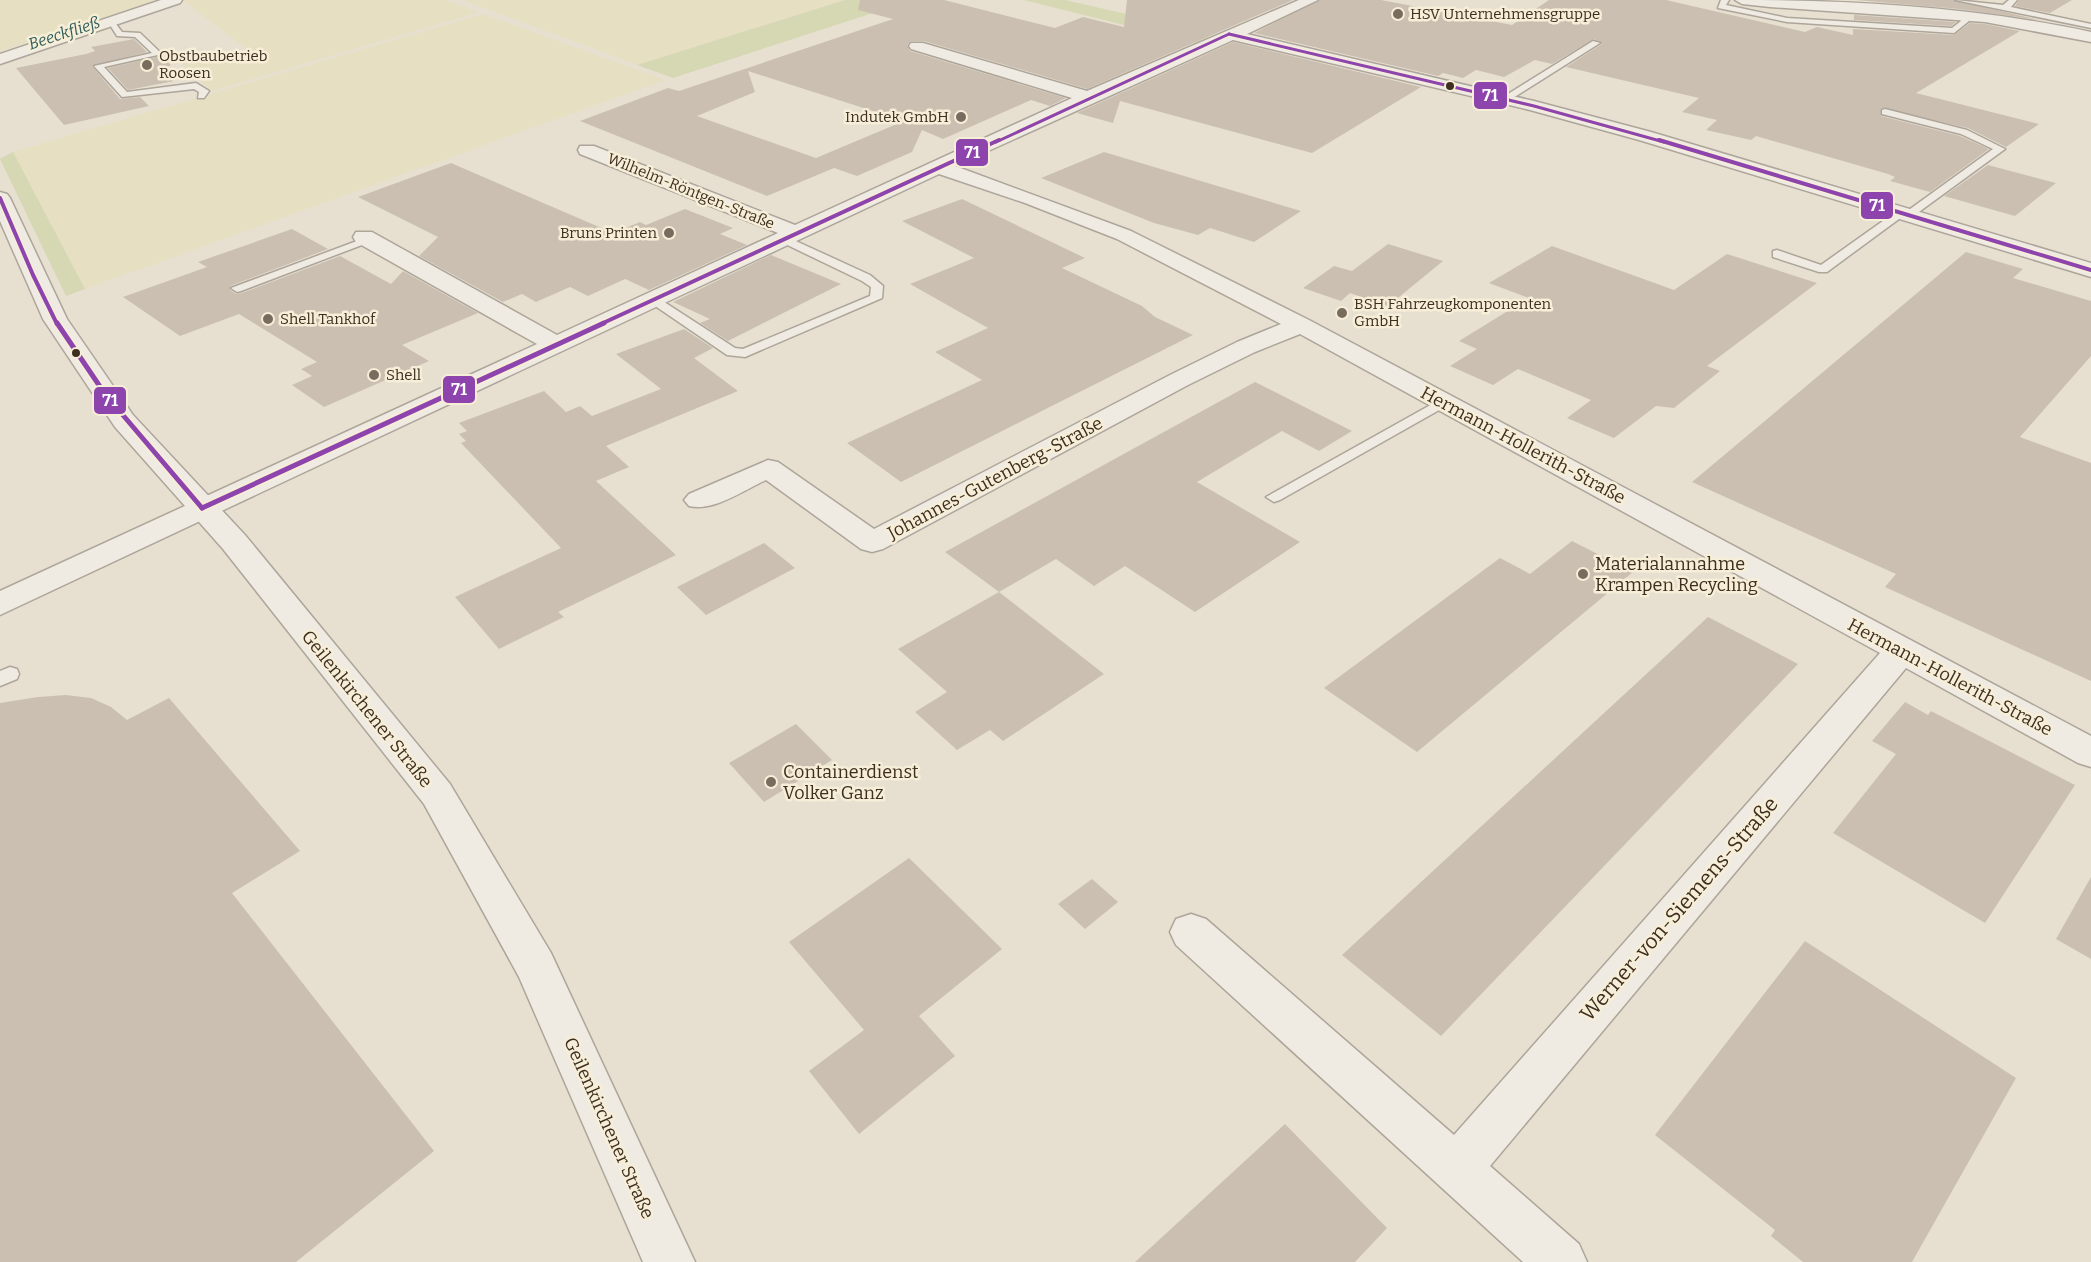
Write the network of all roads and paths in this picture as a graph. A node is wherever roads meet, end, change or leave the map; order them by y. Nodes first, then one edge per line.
1 (175, 0) edge
2 (1311, 0) edge
3 (1725, 0) edge
4 (1742, 0) edge
5 (2013, 0) edge
6 (1960, 8) edge
7 (2005, 8) junction
8 (110, 22) junction
9 (2090, 33) edge
10 (1229, 34) junction
11 (1596, 43) dead end
12 (917, 46) dead end
13 (0, 60) edge
14 (201, 96) dead end
15 (1088, 97) junction
16 (1505, 99) junction
17 (1885, 111) dead end
18 (586, 150) dead end
19 (941, 168) junction
20 (0, 198) edge
21 (1904, 214) junction
22 (789, 236) junction
23 (366, 238) joint
24 (1777, 254) dead end
25 (2091, 270) edge
26 (237, 288) dead end
27 (651, 299) junction
28 (1301, 325) junction
29 (555, 344) junction
30 (1443, 402) junction
31 (1274, 497) dead end
32 (699, 501) dead end
33 (202, 508) junction
34 (0, 604) edge
35 (1901, 651) junction
36 (2091, 753) edge
37 (1191, 932) dead end
38 (1457, 1168) junction
39 (669, 1262) edge
40 (1562, 1262) edge

1 - 8 street
2 - 10 street, Wilhelm-Röntgen-Straße
3 - 6 lane
4 - 6 street
5 - 7 lane
6 - 7 lane
6 - 9 street
7 - 9 lane
8 - 13 street
8 - 14 lane
10 - 15 street, Wilhelm-Röntgen-Straße
10 - 16 street
11 - 16 lane
12 - 15 street
15 - 19 street, Wilhelm-Röntgen-Straße
16 - 21 street
17 - 21 lane
18 - 22 street, Wilhelm-Röntgen-Straße
19 - 22 street, Wilhelm-Röntgen-Straße
19 - 28 street, Hermann-Hollerith-Straße
20 - 33 street, Geilenkirchener Straße
21 - 24 lane
21 - 25 street
22 - 27 street, Wilhelm-Röntgen-Straße
22 - 27 lane
23 - 26 lane
23 - 29 street
27 - 29 street, Wilhelm-Röntgen-Straße
28 - 30 street, Hermann-Hollerith-Straße
28 - 32 street, Johannes-Gutenberg-Straße
29 - 33 street, Wilhelm-Röntgen-Straße
30 - 31 lane
30 - 35 street, Hermann-Hollerith-Straße
33 - 34 street, Wilhelm-Röntgen-Straße
33 - 39 street, Geilenkirchener Straße
35 - 36 street, Hermann-Hollerith-Straße
35 - 38 street, Werner-von-Siemens-Straße
37 - 38 street
38 - 40 street

